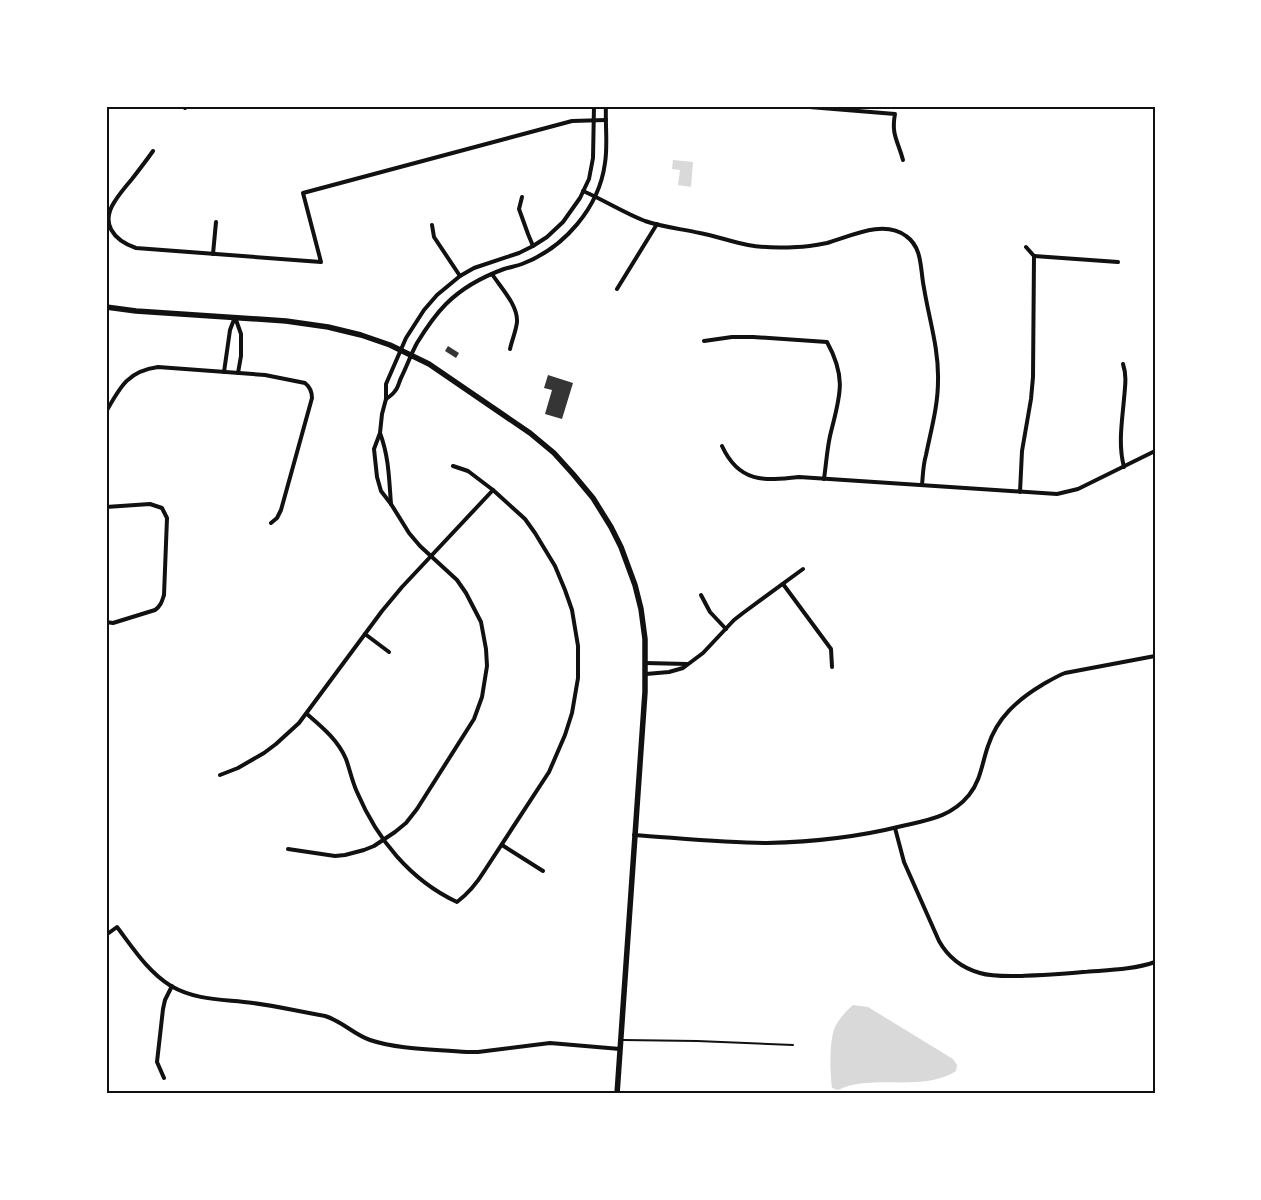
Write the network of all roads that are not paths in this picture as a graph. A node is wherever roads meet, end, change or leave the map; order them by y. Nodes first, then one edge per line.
1 (594, 106) edge
2 (606, 106) edge
3 (798, 106) edge
4 (830, 108) edge
5 (594, 120) junction
6 (606, 120) junction
7 (153, 151) dead end
8 (903, 160) dead end
9 (584, 191) junction
10 (522, 196) dead end
11 (595, 196) junction
12 (216, 222) dead end
13 (657, 224) junction
14 (432, 225) dead end
15 (533, 246) junction
16 (1026, 247) dead end
17 (519, 253) junction
18 (213, 254) junction
19 (1034, 256) junction
20 (1118, 262) dead end
21 (523, 264) junction
22 (492, 274) junction
23 (460, 276) junction
24 (617, 289) dead end
25 (106, 307) edge
26 (235, 317) junction
27 (704, 341) dead end
28 (510, 349) dead end
29 (401, 350) junction
30 (412, 355) junction
31 (1124, 364) dead end
32 (224, 372) junction
33 (238, 373) junction
34 (386, 399) junction
35 (106, 412) edge
36 (380, 433) junction
37 (722, 446) dead end
38 (1155, 451) edge
39 (454, 466) dead end
40 (1124, 467) junction
41 (388, 469) junction
42 (376, 471) junction
43 (824, 479) junction
44 (922, 485) junction
45 (494, 490) junction
46 (1020, 492) junction
47 (391, 504) junction
48 (106, 507) edge
49 (271, 523) dead end
50 (431, 556) junction
51 (803, 569) dead end
52 (783, 584) junction
53 (701, 595) dead end
54 (106, 622) edge
55 (726, 629) junction
56 (365, 634) junction
57 (389, 652) dead end
58 (1155, 656) edge
59 (645, 663) junction
60 (673, 664) junction
61 (687, 664) junction
62 (832, 667) dead end
63 (676, 671) junction
64 (646, 674) junction
65 (307, 714) junction
66 (220, 775) dead end
67 (895, 828) junction
68 (634, 835) junction
69 (383, 840) junction
70 (502, 845) junction
71 (288, 849) dead end
72 (543, 871) dead end
73 (106, 935) edge
74 (1155, 962) edge
75 (172, 986) junction
76 (621, 1040) junction
77 (793, 1045) dead end
78 (620, 1049) junction
79 (164, 1078) dead end
80 (617, 1094) edge

1 - 5 street
2 - 6 street
3 - 4 street
4 - 8 street
5 - 6 street
5 - 9 street
5 - 18 street
6 - 11 street
7 - 18 street
9 - 11 street
9 - 15 street
10 - 15 street
11 - 13 street
11 - 21 street
12 - 18 street
13 - 24 street
13 - 44 street
14 - 23 street
15 - 17 street
16 - 19 street
17 - 21 street
17 - 23 street
19 - 20 street
19 - 46 street
21 - 22 street
22 - 28 street
22 - 30 street
23 - 29 street
25 - 26 main road
26 - 29 main road
26 - 32 street
26 - 33 street
27 - 43 street
29 - 30 main road
29 - 34 street
30 - 34 street
30 - 59 main road
31 - 40 street
32 - 33 street
32 - 35 street
33 - 49 street
34 - 36 street
36 - 41 street
36 - 42 street
37 - 43 street
38 - 40 street
39 - 45 street
40 - 46 street
41 - 42 street
41 - 47 street
42 - 47 street
43 - 44 street
44 - 46 street
45 - 50 street
45 - 70 street
47 - 50 street
48 - 54 street
50 - 56 street
50 - 69 street
51 - 52 street
52 - 55 street
52 - 62 street
53 - 55 street
55 - 61 street
56 - 57 street
56 - 65 street
58 - 67 street
59 - 60 street
59 - 64 main road
60 - 61 street
60 - 63 street
61 - 63 street
63 - 64 street
64 - 68 main road
65 - 66 street
65 - 69 street
67 - 68 street
67 - 74 street
68 - 76 main road
69 - 70 street
69 - 71 street
70 - 72 street
73 - 75 street
75 - 78 street
75 - 79 street
76 - 77 lane
76 - 78 main road
78 - 80 main road

